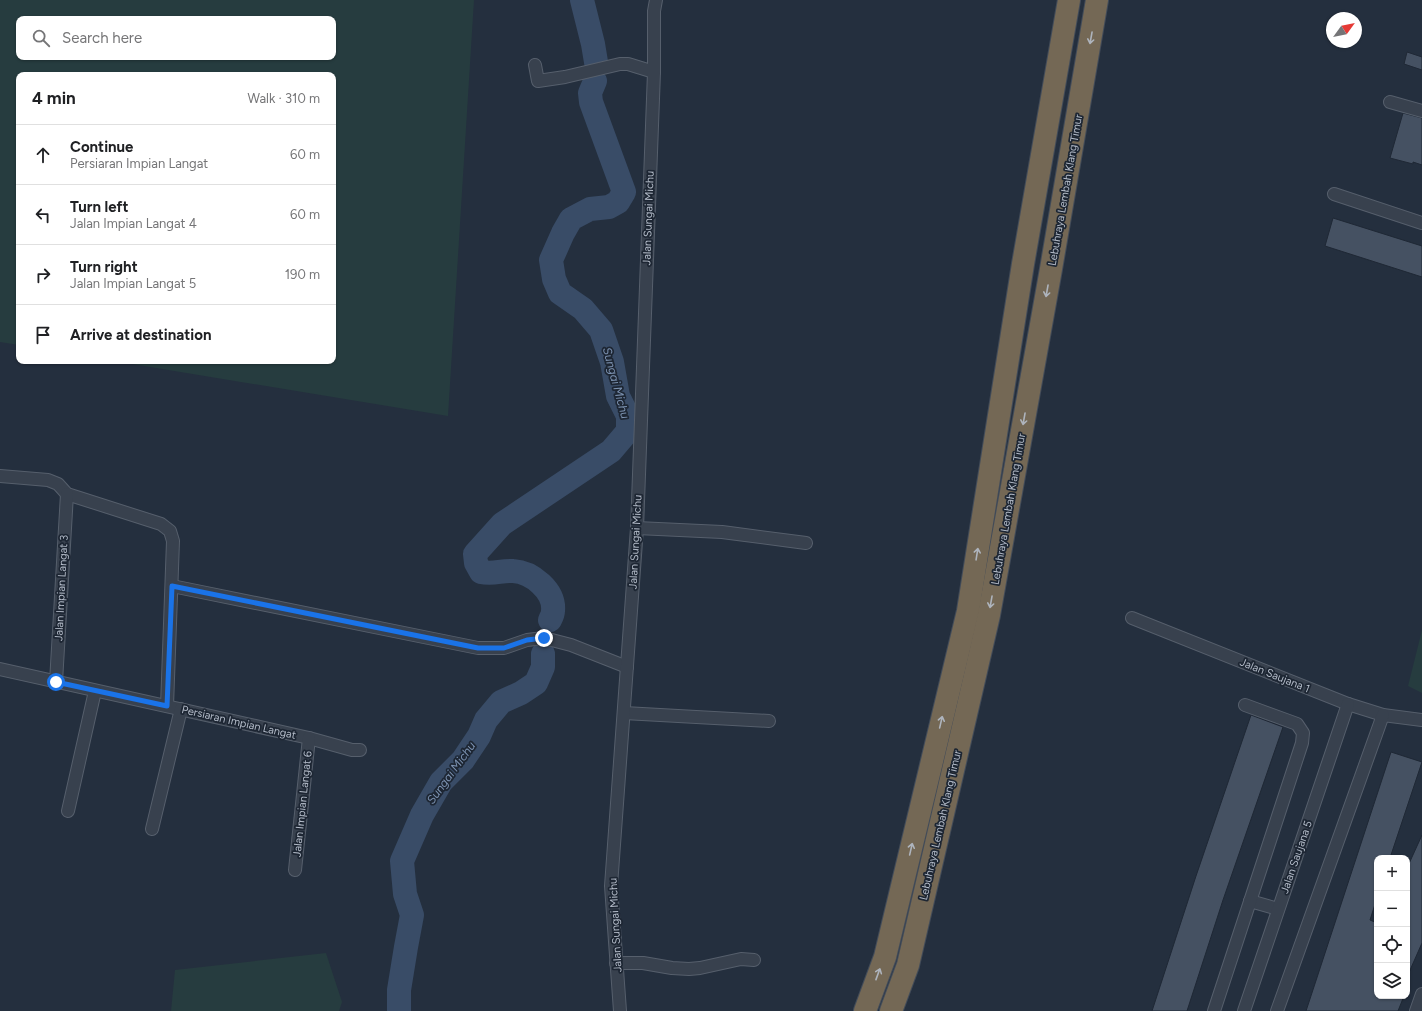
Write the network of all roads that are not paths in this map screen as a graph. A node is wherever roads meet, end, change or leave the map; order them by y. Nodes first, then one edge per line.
1 (664, 0) edge
2 (1069, 0) edge
3 (1097, 0) edge
4 (655, 6) edge
5 (535, 65) dead end
6 (654, 72) junction
7 (1390, 102) dead end
8 (1422, 111) edge
9 (1334, 194) dead end
10 (1422, 223) edge
11 (0, 476) edge
12 (67, 494) junction
13 (637, 528) junction
14 (806, 543) dead end
15 (172, 586) junction
16 (1132, 618) dead end
17 (628, 667) junction
18 (0, 670) edge
19 (56, 682) junction
20 (95, 690) junction
21 (1348, 704) junction
22 (1246, 705) dead end
23 (167, 706) junction
24 (181, 709) junction
25 (624, 713) junction
26 (1383, 714) junction
27 (1422, 720) edge
28 (769, 721) dead end
29 (309, 738) junction
30 (360, 750) dead end
31 (68, 811) dead end
32 (152, 829) dead end
33 (295, 870) dead end
34 (1250, 901) junction
35 (1278, 909) junction
36 (754, 960) dead end
37 (616, 963) junction
38 (1422, 994) edge
39 (620, 1011) edge
40 (865, 1011) edge
41 (891, 1011) edge
42 (1214, 1011) edge
43 (1244, 1011) edge
44 (1277, 1011) edge
45 (1416, 1011) edge

1 - 4 street
40 -> 2 highway, Lebuhraya Lembah Klang Timur
3 -> 41 highway, Lebuhraya Lembah Klang Timur
4 - 6 street, Jalan Sungai Michu
5 - 6 street
6 - 13 street, Jalan Sungai Michu
7 - 8 street
9 - 10 street
11 - 12 street
12 - 15 street
12 - 19 street, Jalan Impian Langat 3
13 - 14 street
13 - 17 street, Jalan Sungai Michu
15 - 17 street
15 - 23 street
16 - 21 street, Jalan Saujana 1
17 - 25 street, Jalan Sungai Michu
18 - 19 street, Persiaran Impian Langat
19 - 20 street, Persiaran Impian Langat
20 - 23 street, Persiaran Impian Langat
20 - 31 street
21 - 26 street, Jalan Saujana 1
21 - 35 street, Jalan Saujana 5
22 - 34 street
23 - 24 street, Persiaran Impian Langat
24 - 29 street, Persiaran Impian Langat
24 - 32 street
25 - 28 street
25 - 37 street, Jalan Sungai Michu
26 - 27 street, Jalan Saujana 1
26 - 44 street
29 - 30 street, Persiaran Impian Langat
29 - 33 street, Jalan Impian Langat 6
34 - 35 street
34 - 42 street
35 - 43 street, Jalan Saujana 5
36 - 37 street
37 - 39 street, Jalan Sungai Michu
38 - 45 street

